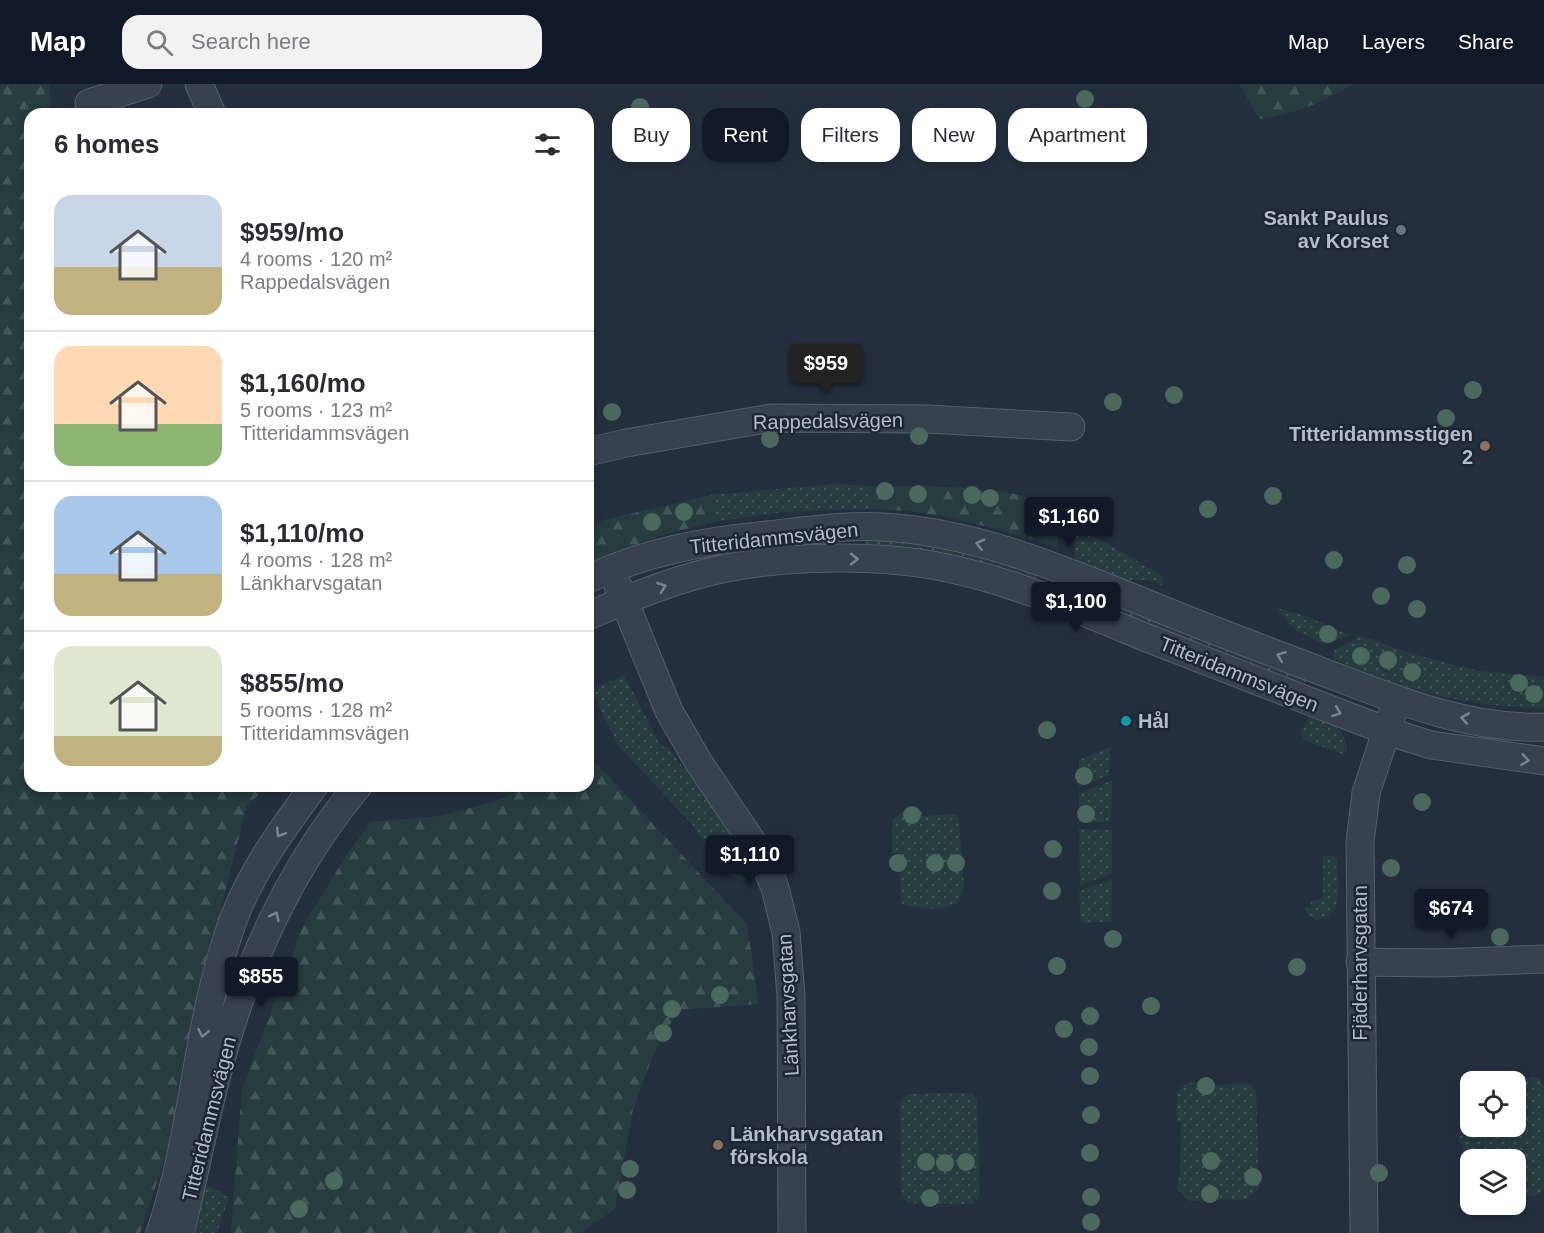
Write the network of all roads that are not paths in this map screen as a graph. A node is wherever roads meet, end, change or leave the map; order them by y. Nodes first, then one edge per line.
1 (148, 84) edge
2 (199, 84) edge
3 (88, 100) edge
4 (209, 108) edge
5 (1071, 427) dead end
6 (594, 450) edge
7 (599, 573) edge
8 (624, 600) junction
9 (594, 613) edge
10 (1397, 699) junction
11 (1544, 728) edge
12 (1387, 731) junction
13 (1544, 761) edge
14 (310, 792) edge
15 (354, 792) edge
16 (1544, 959) edge
17 (1360, 962) junction
18 (160, 1233) edge
19 (180, 1233) edge
20 (792, 1233) edge
21 (1364, 1233) edge

1 - 3 street
2 - 4 street
5 - 6 street, Rappedalsvägen
7 - 8 street, Länkharvsgatan
10 -> 7 street, Titteridammsvägen
8 - 9 street, Titteridammsvägen
8 -> 12 street, Titteridammsvägen
8 - 20 street, Länkharvsgatan
11 -> 10 street, Titteridammsvägen
10 - 12 street, Fjäderharvsgatan
12 -> 13 street, Titteridammsvägen
12 - 17 street, Fjäderharvsgatan
14 -> 18 street, Titteridammsvägen
19 -> 15 street, Titteridammsvägen
16 - 17 street
17 - 21 street, Fjäderharvsgatan

